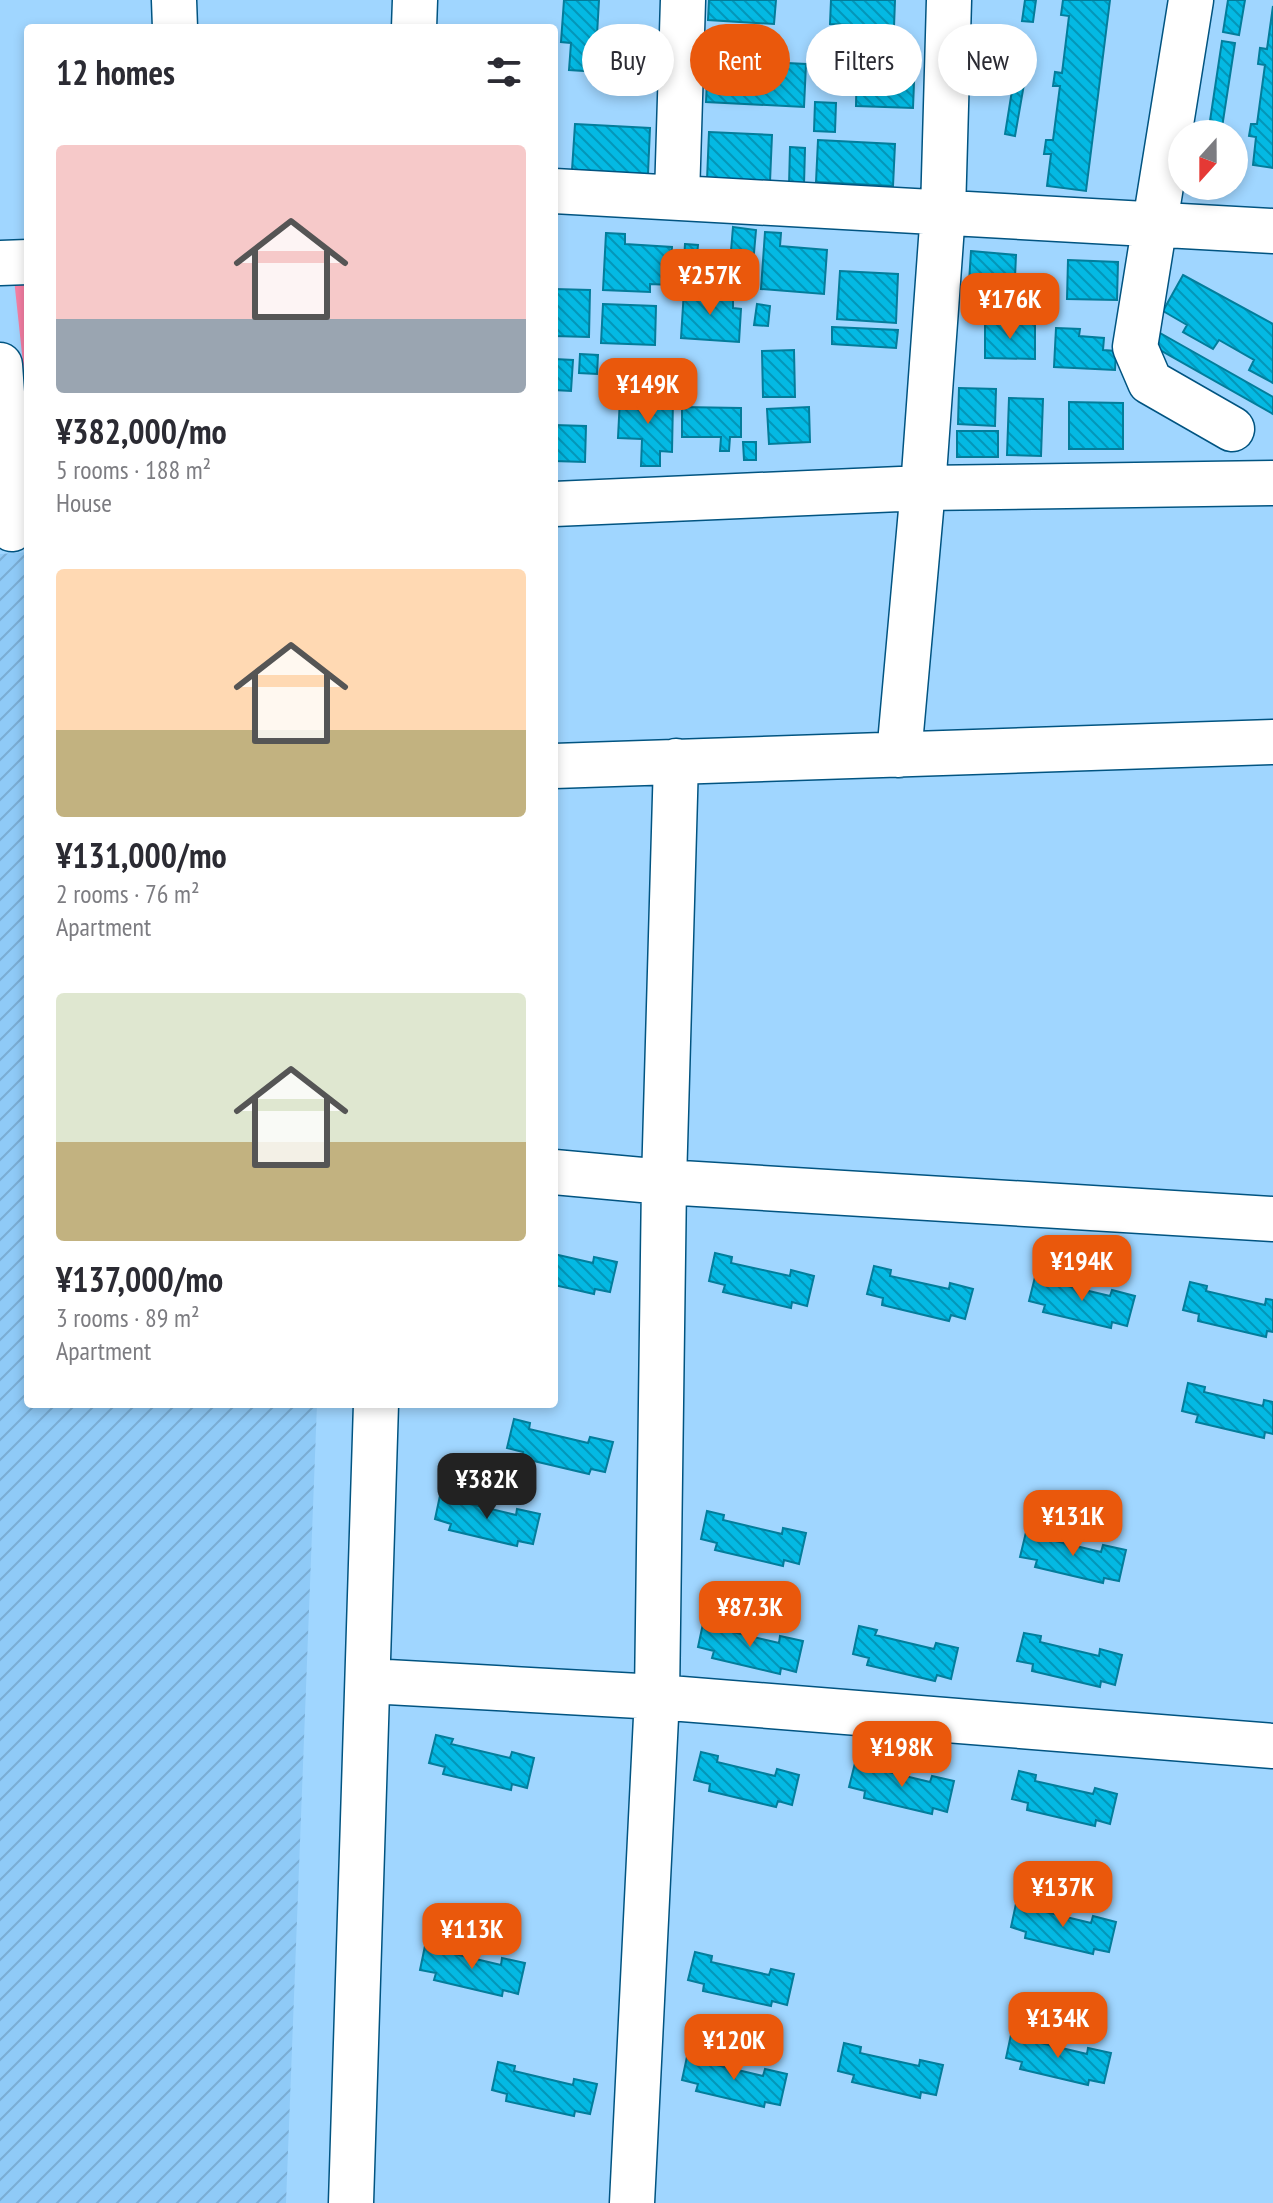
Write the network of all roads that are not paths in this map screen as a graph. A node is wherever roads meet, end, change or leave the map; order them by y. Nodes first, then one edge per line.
1 (174, 0) edge
2 (415, 0) edge
3 (683, 0) edge
4 (949, 0) edge
5 (1191, 0) edge
6 (175, 24) edge
7 (414, 24) edge
8 (558, 191) edge
9 (677, 196) junction
10 (943, 212) junction
11 (1155, 224) junction
12 (1273, 231) edge
13 (24, 262) edge
14 (0, 263) edge
15 (0, 365) edge
16 (2, 422) edge
17 (1232, 429) dead end
18 (1273, 483) edge
19 (923, 488) junction
20 (558, 504) edge
21 (13, 529) edge
22 (1273, 742) edge
23 (899, 755) junction
24 (676, 761) junction
25 (558, 766) edge
26 (558, 1172) edge
27 (664, 1182) junction
28 (1273, 1219) edge
29 (376, 1408) edge
30 (369, 1681) junction
31 (657, 1697) junction
32 (1273, 1746) edge
33 (351, 2203) edge
34 (632, 2203) edge

1 - 6 street
2 - 7 street
3 - 9 street
4 - 10 street
5 - 11 street
8 - 9 street
9 - 10 street
10 - 11 street
10 - 19 street
11 - 12 street
11 - 17 street
13 - 14 street
15 - 16 street
16 - 21 street
18 - 19 street
19 - 20 street
19 - 23 street
22 - 23 street
23 - 24 street
24 - 25 street
24 - 27 street
26 - 27 street
27 - 28 street
27 - 31 street
29 - 30 street
30 - 31 street
30 - 33 street
31 - 32 street
31 - 34 street

